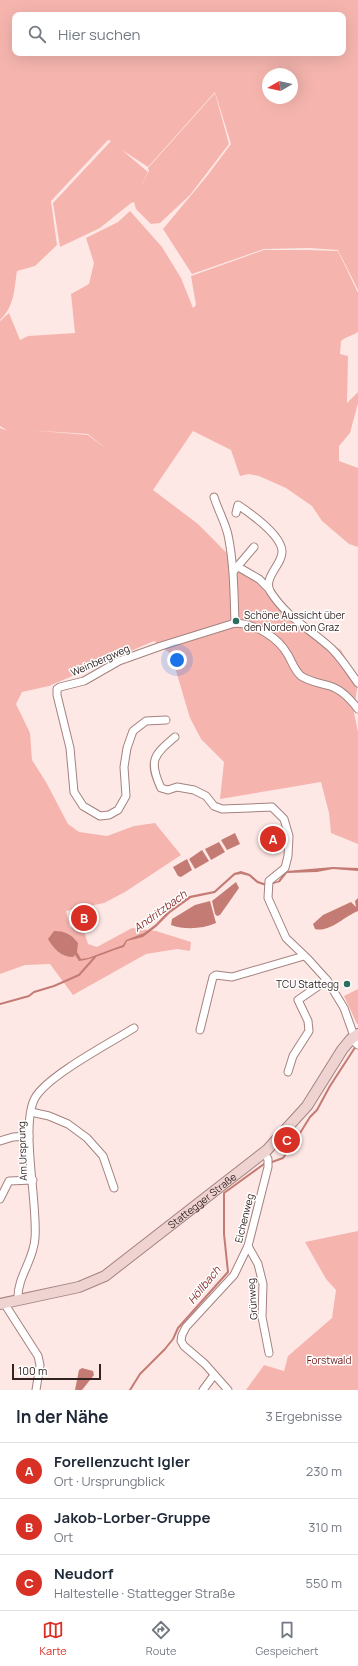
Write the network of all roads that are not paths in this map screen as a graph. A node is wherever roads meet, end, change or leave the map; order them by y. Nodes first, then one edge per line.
1 (214, 497) dead end
2 (236, 513) dead end
3 (254, 547) dead end
4 (235, 569) junction
5 (269, 589) junction
6 (235, 623) junction
7 (358, 683) edge
8 (358, 709) edge
9 (166, 720) dead end
10 (175, 737) dead end
11 (304, 956) junction
12 (327, 980) junction
13 (134, 1028) dead end
14 (200, 1030) dead end
15 (355, 1038) edge
16 (288, 1072) dead end
17 (30, 1112) junction
18 (29, 1136) junction
19 (0, 1141) edge
20 (264, 1153) junction
21 (33, 1180) junction
22 (114, 1188) dead end
23 (0, 1199) edge
24 (248, 1246) junction
25 (18, 1299) junction
26 (2, 1303) edge
27 (269, 1353) dead end
28 (214, 1375) junction
29 (36, 1390) edge
30 (204, 1390) edge
31 (228, 1390) edge

1 - 4 street
2 - 5 street
3 - 4 street
4 - 5 street
4 - 6 street
5 - 7 street
6 - 8 street
6 - 9 street, Weinbergweg
10 - 11 street
11 - 12 street
11 - 14 street
12 - 15 street
12 - 16 street
13 - 17 street, Am Ursprung
15 - 20 main road, Stattegger Straße
17 - 18 street, Am Ursprung
17 - 22 street
18 - 19 street
18 - 21 street, Am Ursprung
20 - 24 street, Eichenweg
20 - 25 main road, Stattegger Straße
21 - 23 street
21 - 25 street, Am Ursprung
24 - 27 street, Grünweg
24 - 28 street, Eichenweg
25 - 26 main road, Stattegger Straße
26 - 29 street
28 - 30 street
28 - 31 street, Eichenweg

